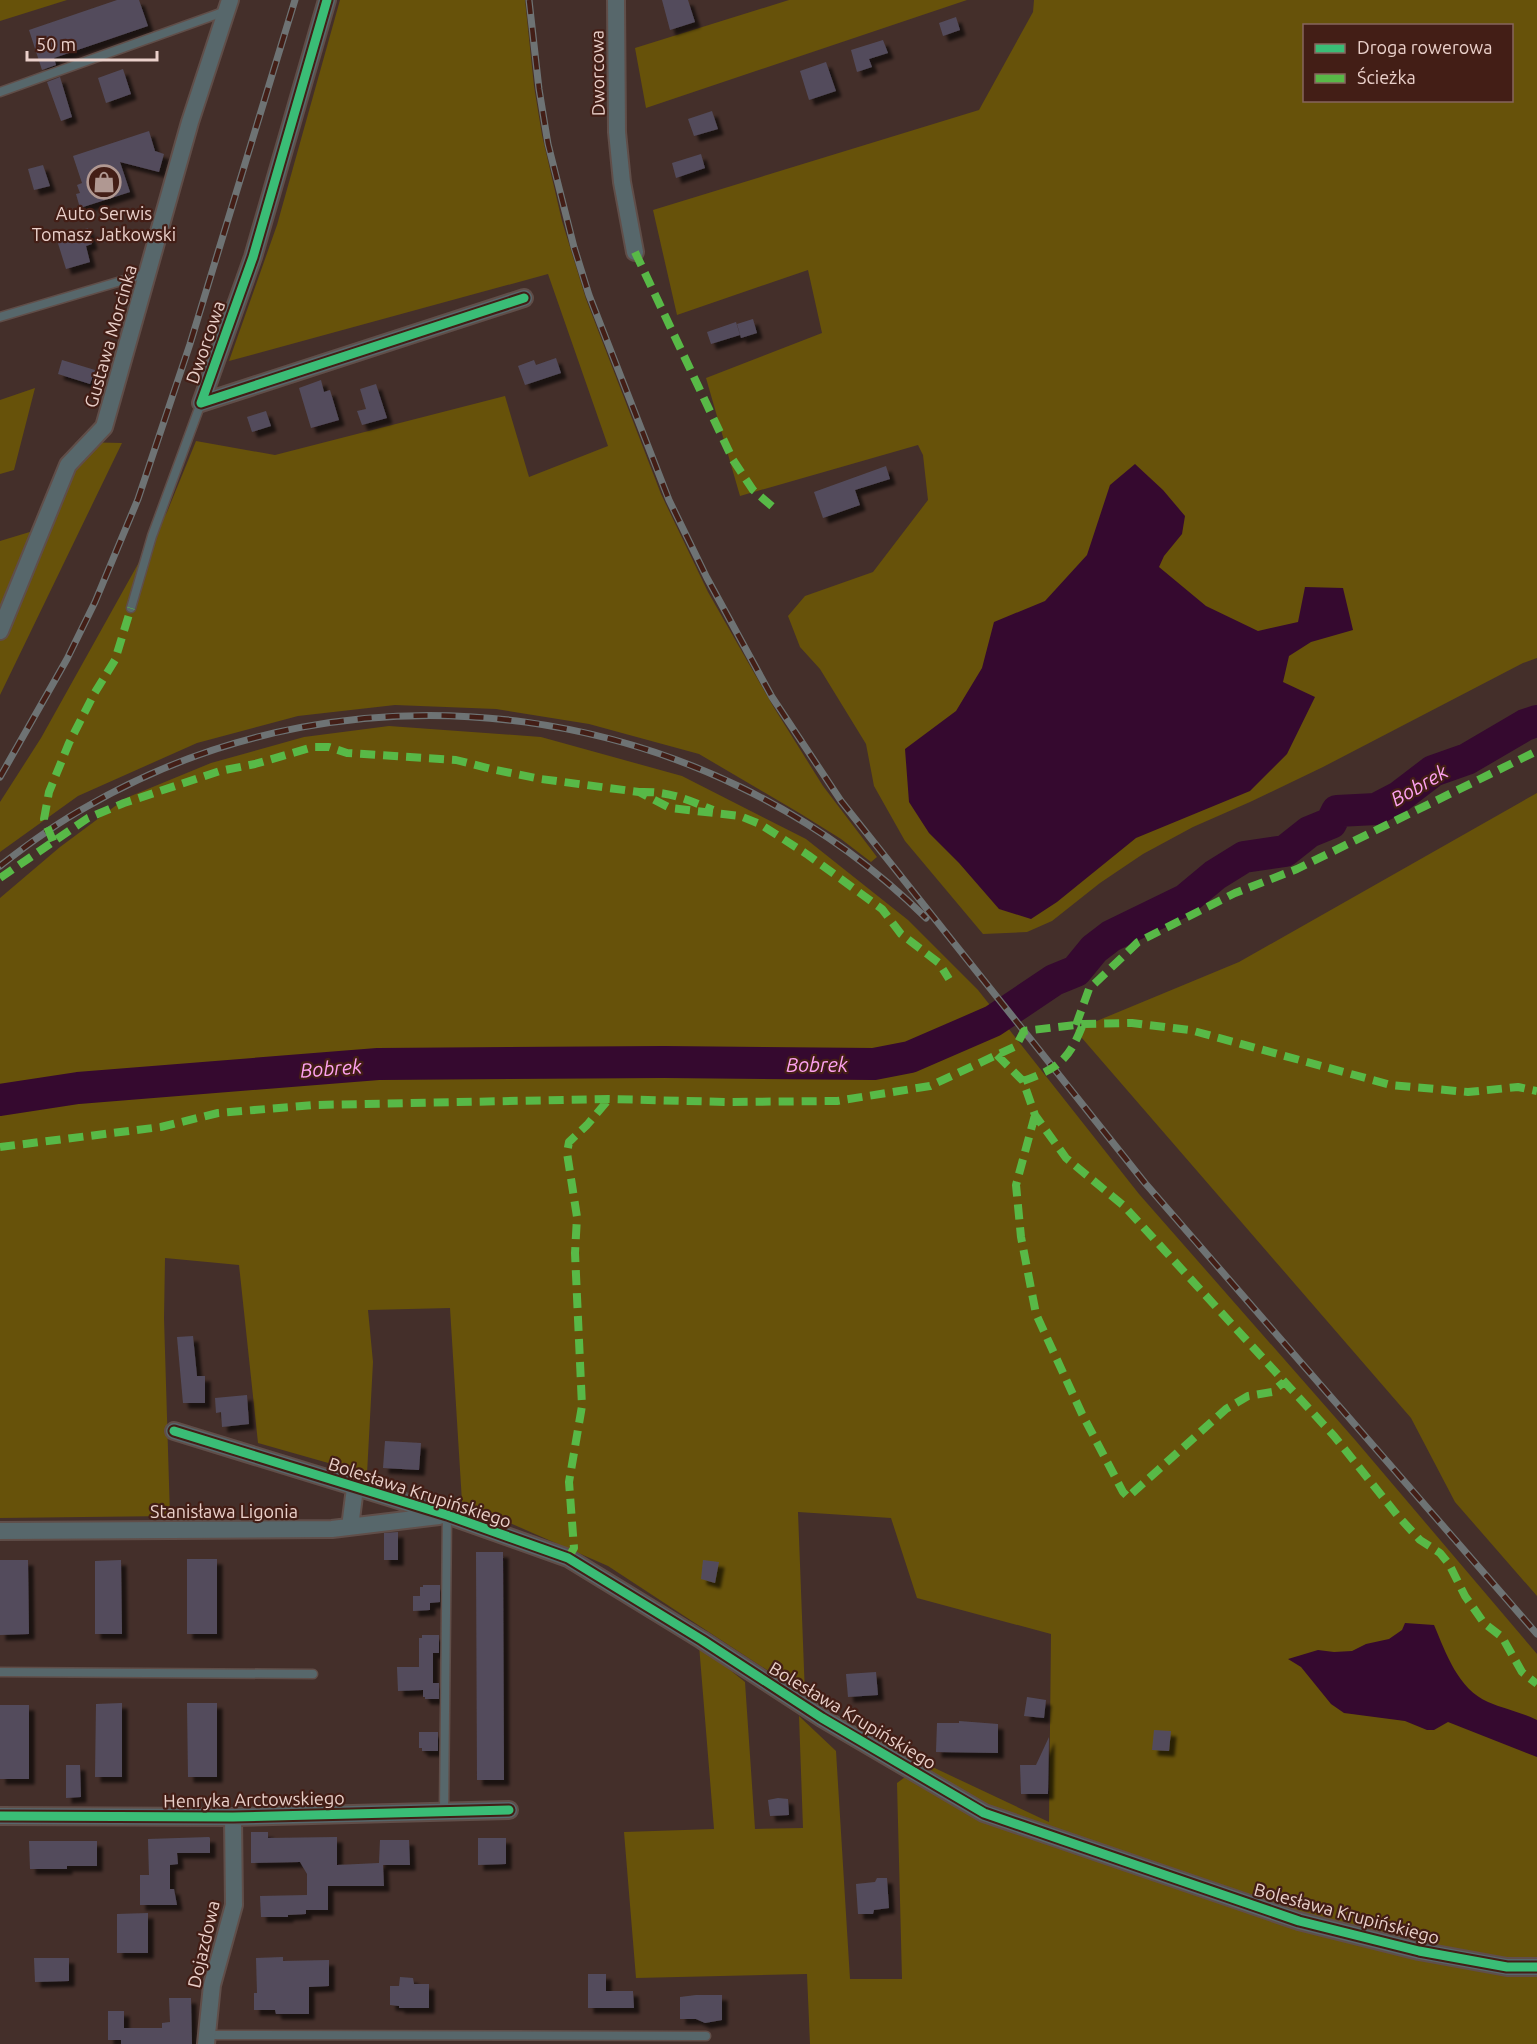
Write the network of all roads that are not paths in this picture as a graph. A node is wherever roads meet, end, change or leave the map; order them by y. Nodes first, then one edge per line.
1 (327, 0) edge
2 (616, 0) edge
3 (229, 5) edge
4 (0, 92) edge
5 (635, 252) dead end
6 (148, 273) junction
7 (524, 298) dead end
8 (0, 316) edge
9 (201, 403) junction
10 (131, 608) dead end
11 (0, 631) edge
12 (174, 1431) dead end
13 (355, 1488) junction
14 (447, 1515) junction
15 (351, 1527) junction
16 (0, 1532) edge
17 (0, 1672) edge
18 (314, 1674) dead end
19 (509, 1810) dead end
20 (444, 1812) junction
21 (0, 1816) edge
22 (233, 1817) junction
23 (1537, 1966) edge
24 (706, 2036) dead end
25 (207, 2039) edge

1 - 9 street, Dworcowa
2 - 5 street, Dworcowa
3 - 4 lane
3 - 6 street, Gustawa Morcinka
6 - 8 lane
6 - 11 street, Gustawa Morcinka
7 - 9 street, Dworcowa
9 - 10 lane
12 - 13 street, Bolesława Krupińskiego
13 - 14 street, Bolesława Krupińskiego
13 - 15 street, Bolesława Krupińskiego
14 - 15 street, Stanisława Ligonia
14 - 20 lane
14 - 23 street, Bolesława Krupińskiego
15 - 16 street, Stanisława Ligonia
17 - 18 lane
19 - 20 street, Henryka Arctowskiego
20 - 22 street, Henryka Arctowskiego
21 - 22 street, Henryka Arctowskiego
22 - 25 street, Dojazdowa
24 - 25 lane

